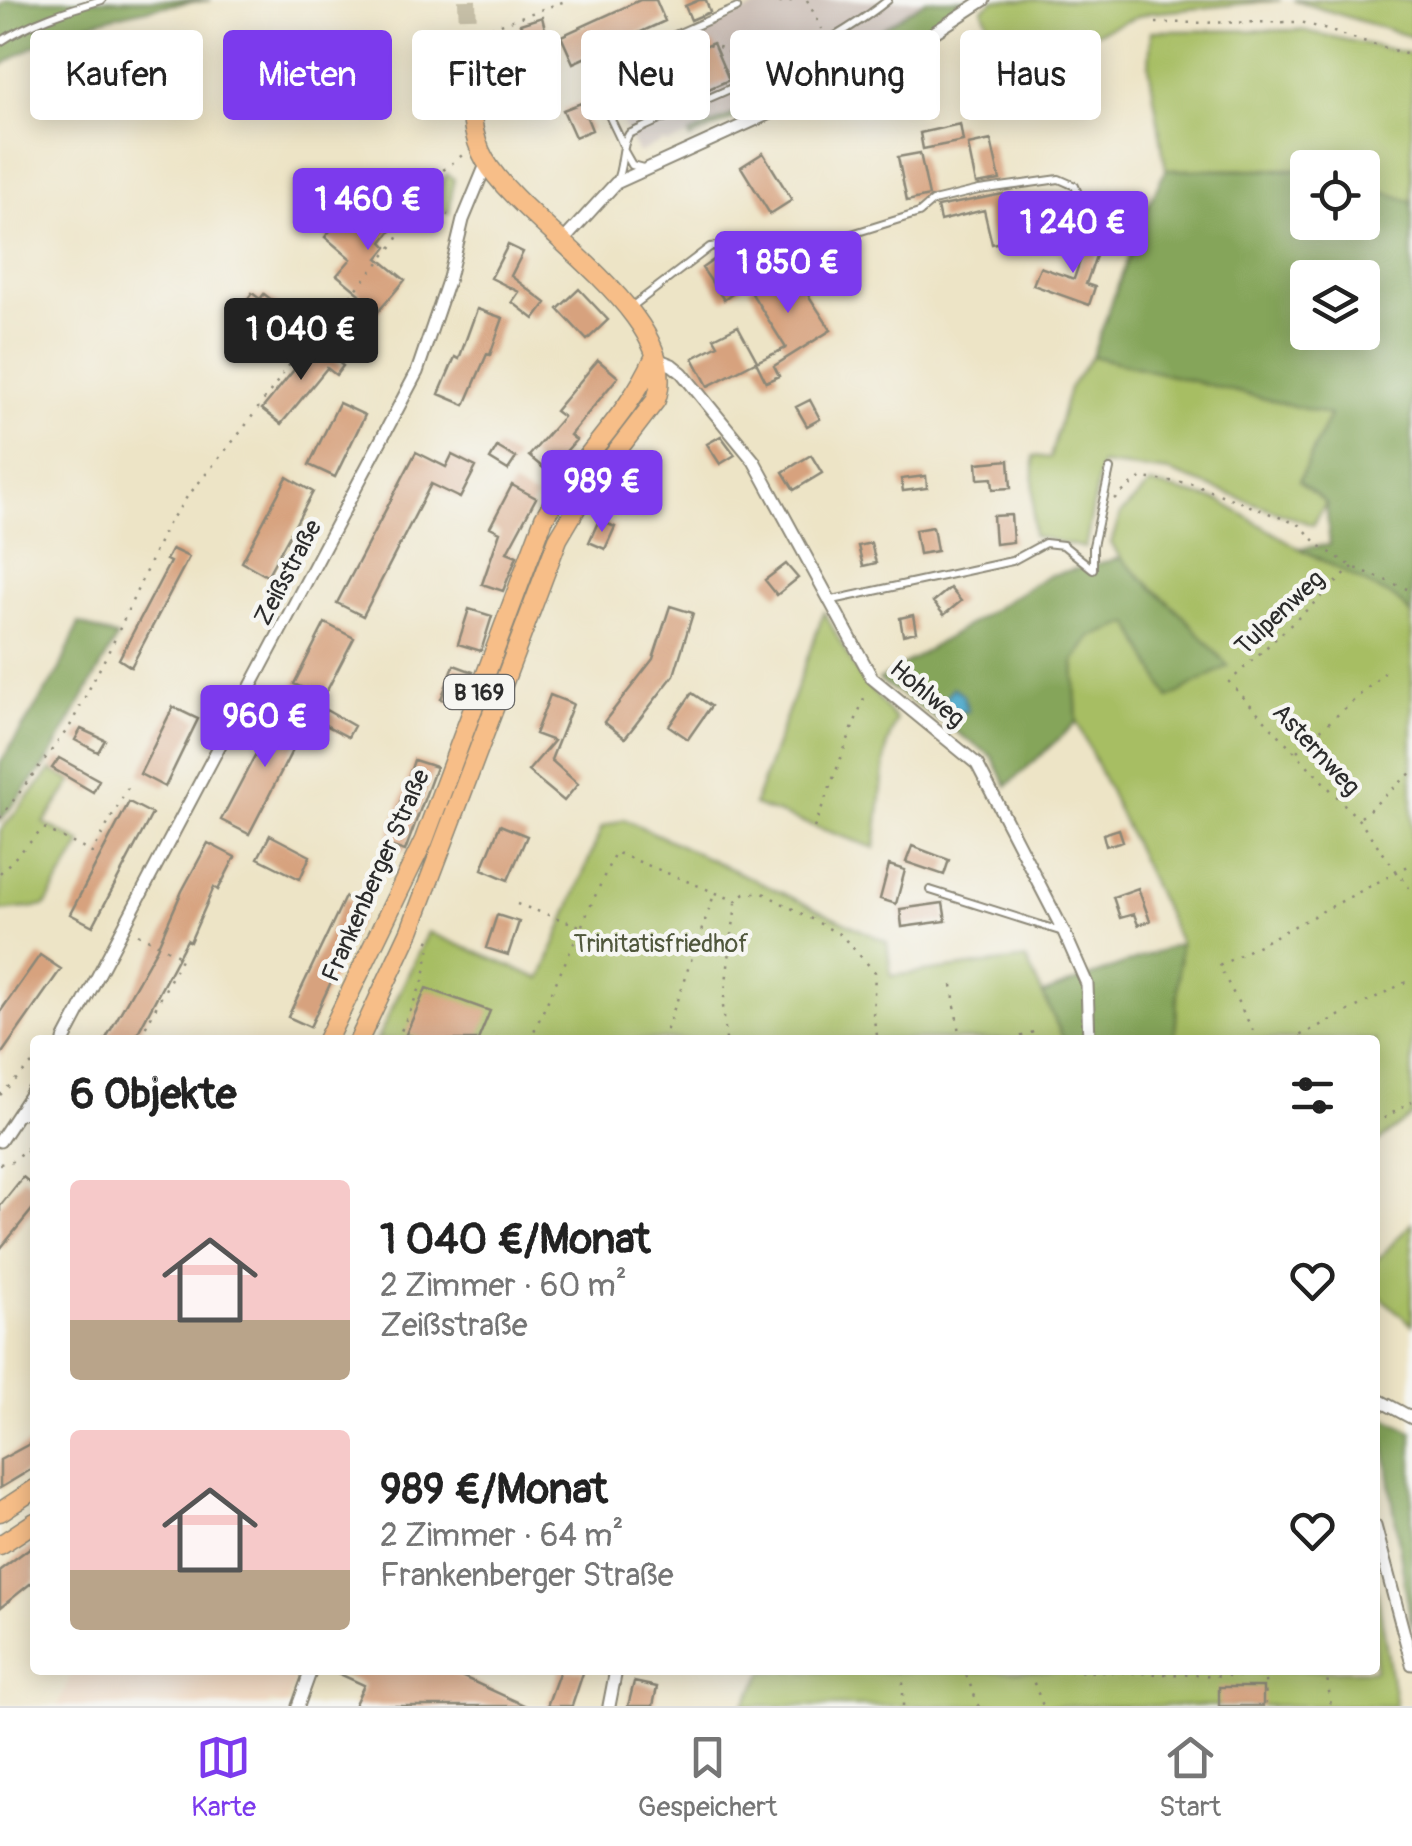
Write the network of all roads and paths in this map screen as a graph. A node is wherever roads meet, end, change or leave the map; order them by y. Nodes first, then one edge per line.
1 (102, 0) edge
2 (568, 0) edge
3 (769, 0) edge
4 (796, 0) edge
5 (807, 0) edge
6 (888, 0) edge
7 (984, 0) edge
8 (736, 8) dead end
9 (1156, 23) dead end
10 (485, 30) edge
11 (822, 30) edge
12 (841, 30) edge
13 (0, 42) edge
14 (710, 44) edge
15 (730, 56) edge
16 (1412, 56) edge
17 (730, 88) edge
18 (472, 120) edge
19 (478, 142) junction
20 (623, 147) junction
21 (487, 162) junction
22 (650, 168) junction
23 (616, 183) junction
24 (416, 204) junction
25 (463, 220) junction
26 (562, 242) junction
27 (1066, 242) dead end
28 (630, 308) junction
29 (654, 358) junction
30 (1110, 469) dead end
31 (1102, 510) junction
32 (1353, 568) junction
33 (1412, 591) edge
34 (827, 601) junction
35 (118, 630) dead end
36 (116, 636) dead end
37 (1390, 669) dead end
38 (872, 678) junction
39 (1229, 682) joint
40 (1296, 752) junction
41 (1412, 772) edge
42 (131, 782) dead end
43 (0, 818) edge
44 (1358, 819) junction
45 (814, 828) dead end
46 (1412, 864) edge
47 (1398, 872) junction
48 (0, 873) edge
49 (930, 890) dead end
50 (715, 892) junction
51 (1412, 892) edge
52 (736, 901) junction
53 (517, 904) dead end
54 (124, 926) junction
55 (581, 927) junction
56 (410, 931) junction
57 (1064, 932) junction
58 (1412, 979) edge
59 (952, 984) dead end
60 (1038, 1030) dead end
61 (67, 1035) edge
62 (142, 1035) edge
63 (329, 1035) edge
64 (361, 1035) edge
65 (399, 1035) edge
66 (532, 1035) edge
67 (665, 1035) edge
68 (726, 1035) edge
69 (877, 1035) edge
70 (959, 1035) edge
71 (1025, 1035) edge
72 (1088, 1035) edge
73 (1255, 1035) edge
74 (1301, 1035) edge
75 (30, 1066) edge
76 (0, 1096) edge
77 (30, 1096) edge
78 (1412, 1101) edge
79 (30, 1114) edge
80 (17, 1118) junction
81 (1380, 1121) edge
82 (0, 1141) edge
83 (30, 1145) edge
84 (25, 1149) junction
85 (30, 1154) edge
86 (0, 1164) edge
87 (1380, 1401) edge
88 (1412, 1418) edge
89 (30, 1492) edge
90 (0, 1512) edge
91 (30, 1525) edge
92 (0, 1546) edge
93 (1380, 1548) edge
94 (1412, 1664) edge
95 (310, 1675) edge
96 (615, 1675) edge
97 (904, 1675) edge
98 (966, 1675) edge
99 (1030, 1675) edge
100 (1171, 1675) edge
101 (1327, 1675) edge
102 (301, 1705) edge
103 (610, 1706) edge
104 (903, 1706) edge
105 (979, 1706) edge
106 (1043, 1706) edge
107 (1266, 1706) edge
108 (1331, 1706) edge

1 - 13 lane
2 - 10 path
3 - 4 path
5 - 11 path
6 - 12 lane
7 - 22 street
8 - 20 lane
9 - 16 path
14 - 15 path
17 - 20 lane
18 - 19 main road, Frankenberger Straße / B 169
19 - 21 main road, Frankenberger Straße / B 169
19 - 24 path
20 - 22 lane
20 - 23 lane
21 - 25 street, Zeißstraße
21 - 26 main road, Frankenberger Straße / B 169
22 - 23 street
23 - 26 street
24 - 25 path
24 - 35 path
25 - 54 street, Zeißstraße
26 - 28 main road, Frankenberger Straße / B 169
27 - 28 lane
28 - 29 main road, Frankenberger Straße / B 169
29 - 34 street, Hohlweg
29 - 56 main road, Frankenberger Straße / B 169
29 - 63 main road, Frankenberger Straße / B 169
30 - 31 lane
31 - 32 path
31 - 34 lane
32 - 33 path
32 - 39 path, Tulpenweg
34 - 38 street, Hohlweg
36 - 43 path
37 - 40 path
38 - 45 path
38 - 57 street, Hohlweg
39 - 40 path, Asternweg
40 - 44 path, Asternweg
41 - 44 path
42 - 48 path
44 - 47 path, Asternweg
46 - 47 path
47 - 51 path, Asternweg
47 - 73 path
49 - 57 lane
50 - 52 path
50 - 55 path
50 - 67 path
52 - 68 path
52 - 69 path
53 - 55 path
54 - 61 street, Zeißstraße
54 - 62 path
55 - 66 path
56 - 64 main road, Frankenberger Straße / B 169
56 - 65 path
57 - 72 street, Hohlweg
58 - 74 path
59 - 70 path
60 - 71 path
75 - 76 path
77 - 80 street
78 - 81 path
79 - 80 lane
80 - 82 street
83 - 84 path
84 - 85 path
84 - 86 path
87 - 88 street
89 - 90 main road
91 - 92 main road
93 - 94 street
95 - 102 street
96 - 103 street
97 - 104 path
98 - 105 path
99 - 106 path
100 - 107 path
101 - 108 path

